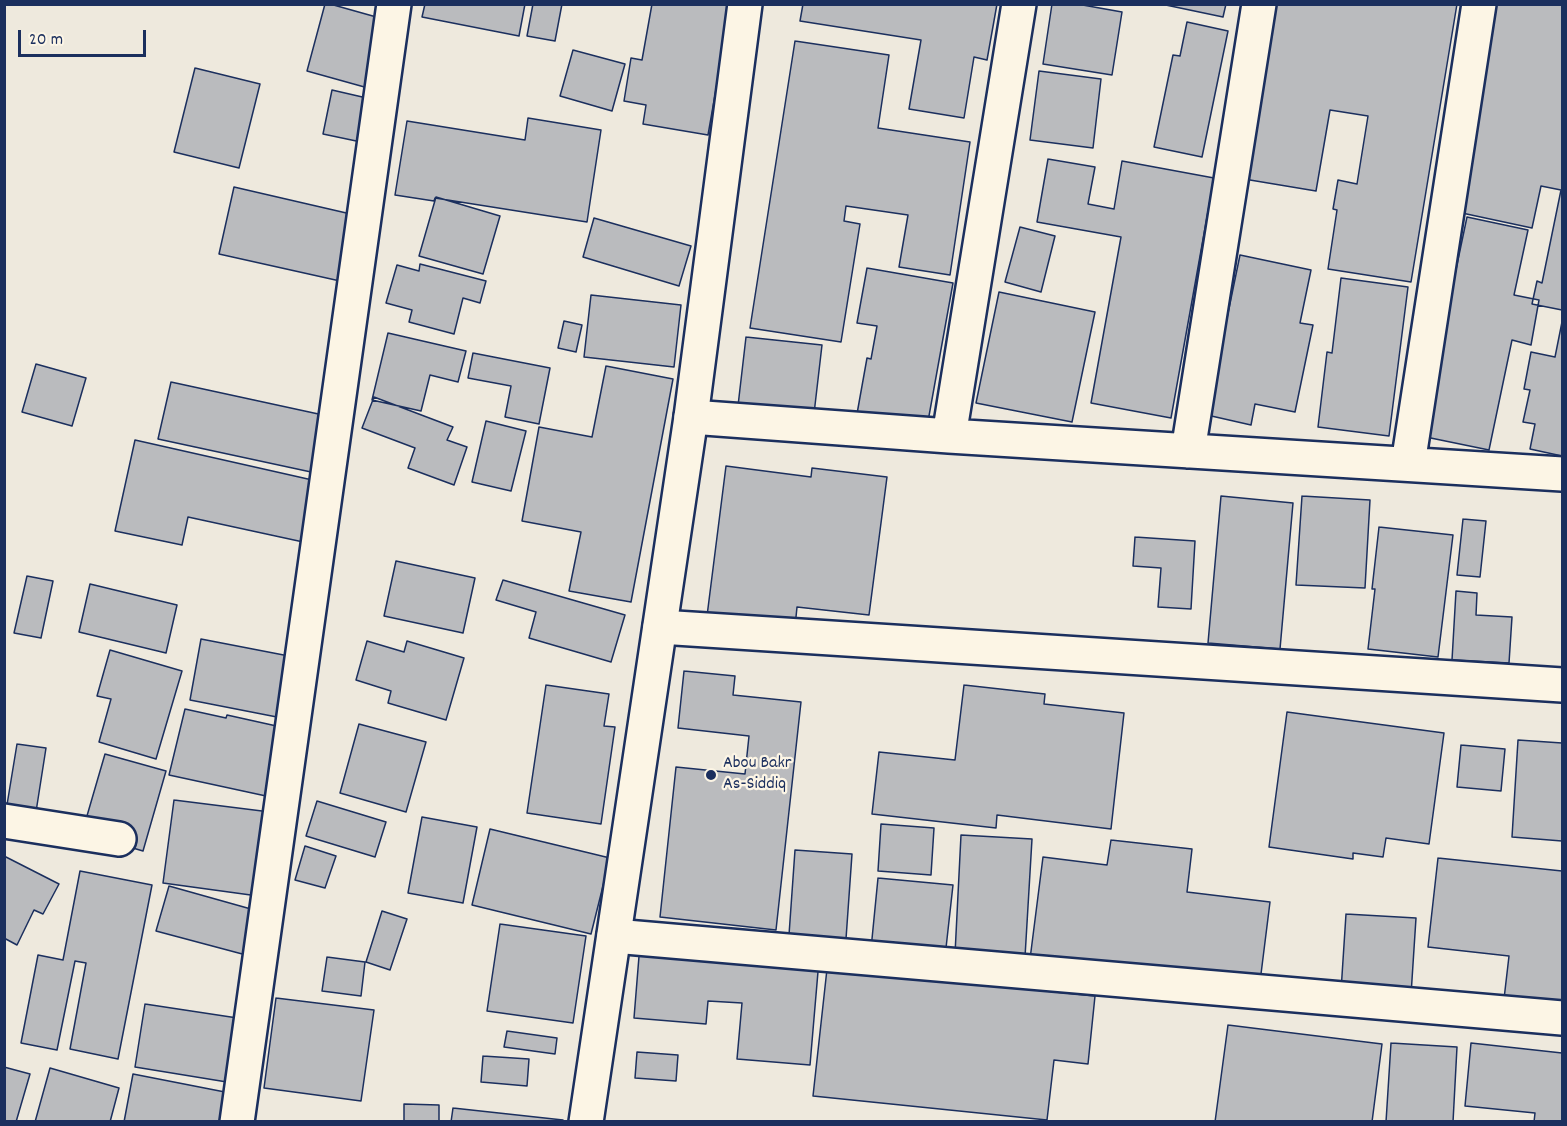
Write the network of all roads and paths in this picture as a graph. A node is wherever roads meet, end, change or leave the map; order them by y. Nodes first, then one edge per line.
1 (394, 4) edge
2 (745, 4) edge
3 (1019, 4) edge
4 (1259, 4) edge
5 (1479, 4) edge
6 (691, 417) junction
7 (949, 436) junction
8 (1188, 451) junction
9 (1408, 464) junction
10 (1563, 474) edge
11 (660, 627) junction
12 (1563, 685) edge
13 (4, 821) edge
14 (120, 839) dead end
15 (614, 936) junction
16 (1563, 1018) edge
17 (237, 1122) edge
18 (586, 1122) edge

1 - 17 street
2 - 6 street
3 - 7 street
4 - 8 street
5 - 9 street
6 - 7 street
6 - 11 street
7 - 8 street
8 - 9 street
9 - 10 street
11 - 12 street
11 - 15 street
13 - 14 street
15 - 16 street
15 - 18 street

